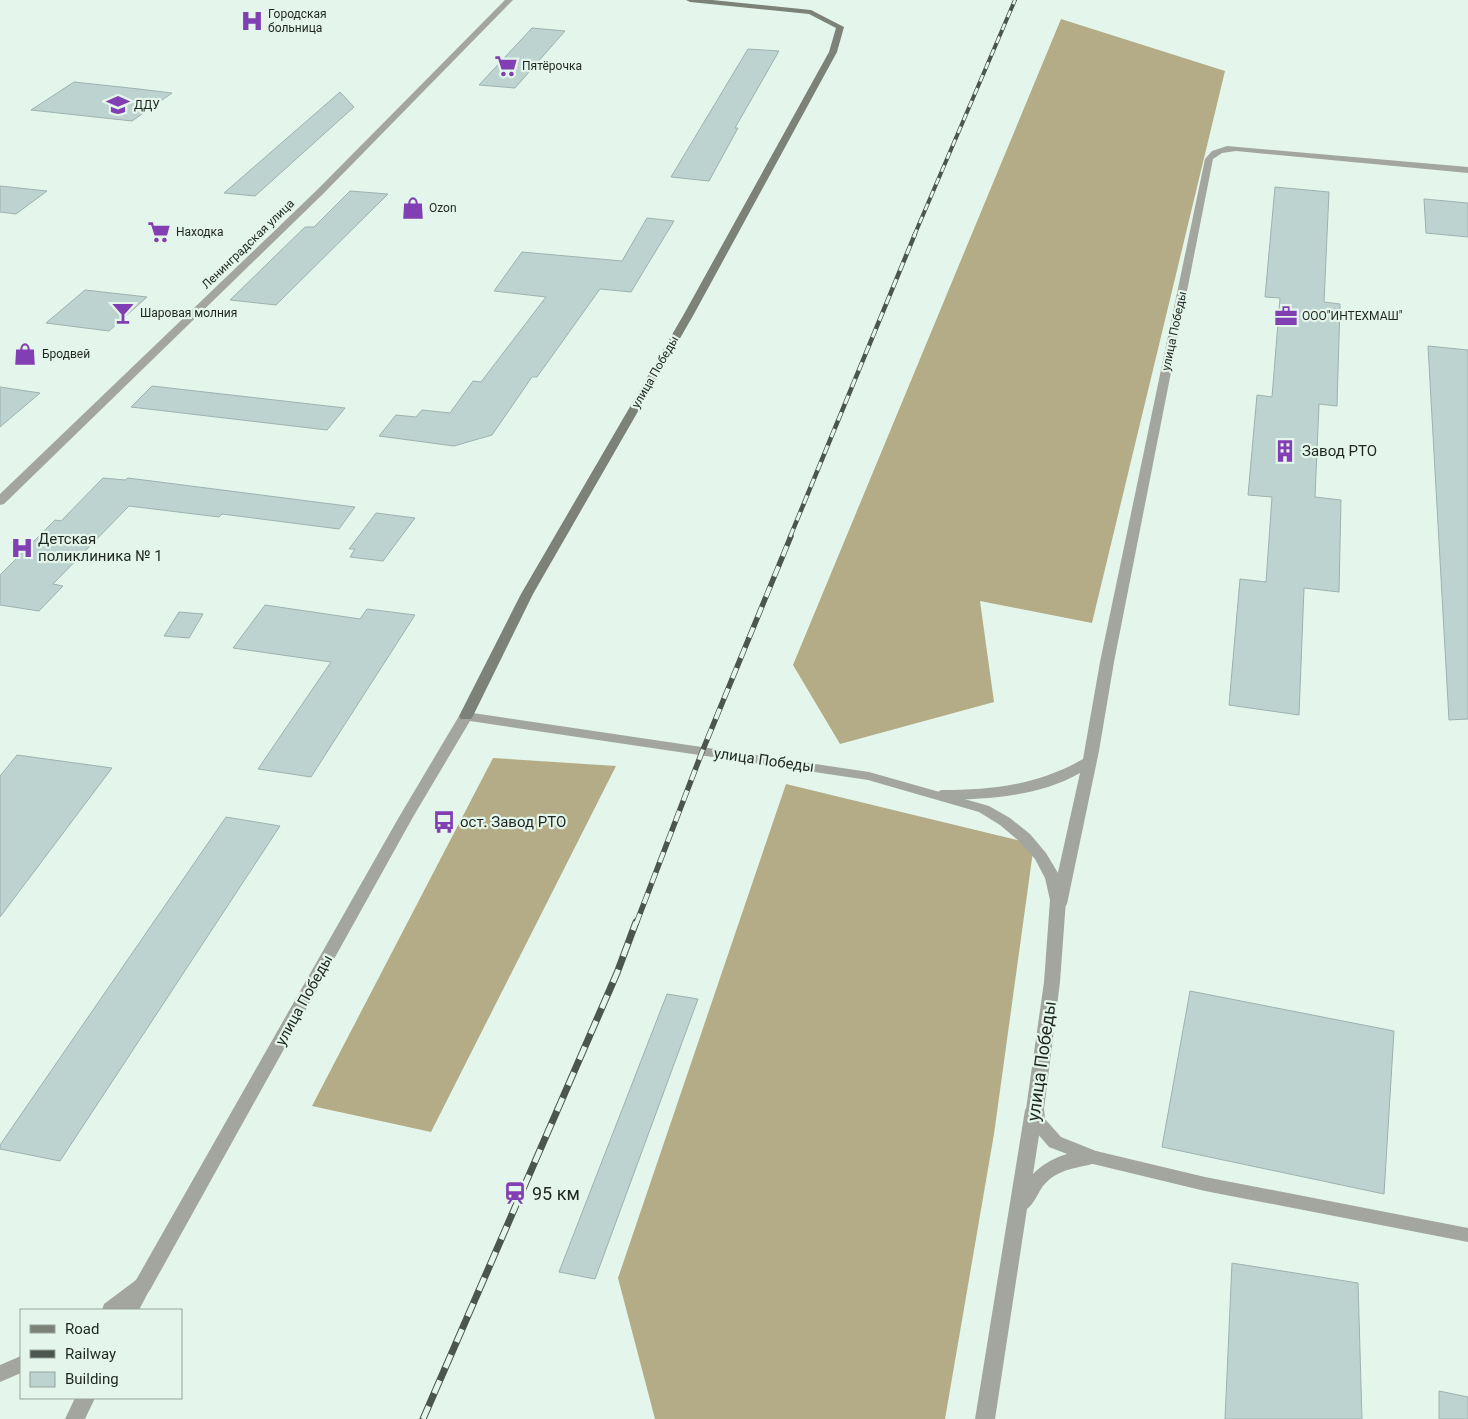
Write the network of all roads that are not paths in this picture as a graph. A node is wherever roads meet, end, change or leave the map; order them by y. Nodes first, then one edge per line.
1 (509, 0) edge
2 (690, 0) edge
3 (1468, 170) edge
4 (0, 501) edge
5 (466, 716) junction
6 (1089, 762) junction
7 (941, 795) junction
8 (1058, 909) junction
9 (1034, 1109) junction
10 (1093, 1157) junction
11 (1018, 1212) junction
12 (1468, 1235) edge
13 (143, 1284) junction
14 (112, 1309) edge
15 (130, 1309) edge
16 (20, 1364) edge
17 (0, 1374) edge
18 (85, 1399) edge
19 (75, 1419) edge
20 (985, 1419) edge

1 - 4 street, Ленинградская улица
2 - 5 main road, улица Победы
3 - 6 street, улица Победы
5 - 7 street, улица Победы
5 - 13 street, улица Победы
6 - 7 street, улица Победы
6 - 8 street, улица Победы
7 - 8 street, улица Победы
8 - 9 street, улица Победы
9 - 10 street
9 - 11 street, улица Победы
10 - 11 street, улица Победы
10 - 12 street
11 - 20 street, улица Победы
13 - 14 street, улица Победы
13 - 15 street, улица Победы
16 - 17 street
18 - 19 street

